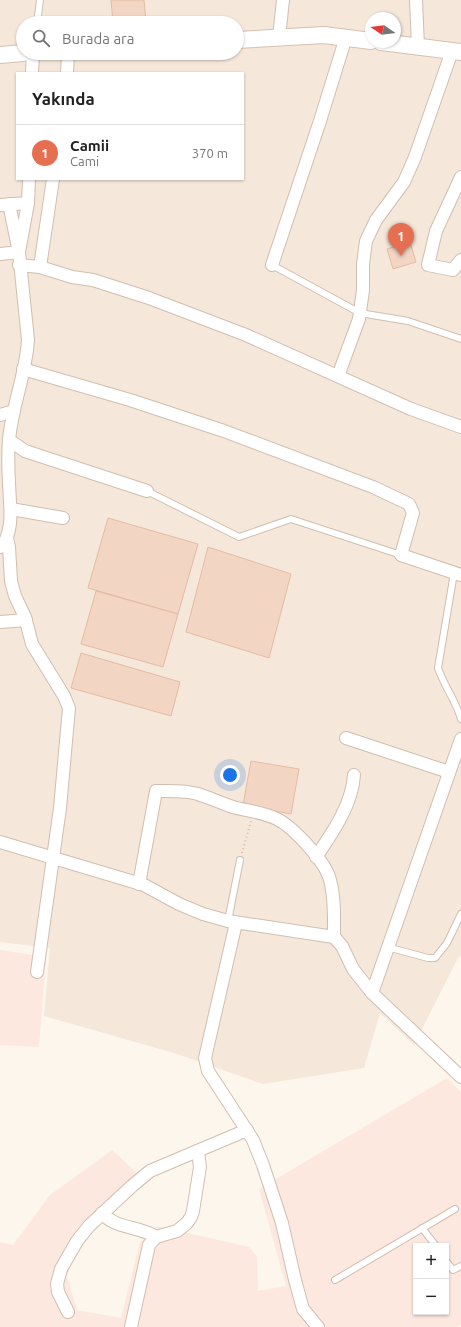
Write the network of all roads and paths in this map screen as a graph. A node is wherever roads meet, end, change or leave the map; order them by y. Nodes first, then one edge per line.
1 (40, 0) edge
2 (283, 0) edge
3 (416, 0) edge
4 (38, 16) edge
5 (279, 37) junction
6 (346, 38) junction
7 (244, 40) edge
8 (365, 40) edge
9 (401, 45) edge
10 (418, 47) junction
11 (456, 52) edge
12 (16, 54) edge
13 (0, 55) edge
14 (33, 60) edge
15 (68, 60) edge
16 (32, 72) edge
17 (67, 72) edge
18 (461, 177) edge
19 (29, 180) edge
20 (53, 180) edge
21 (28, 203) junction
22 (5, 205) edge
23 (19, 252) junction
24 (0, 254) edge
25 (461, 260) edge
26 (20, 265) junction
27 (272, 265) joint
28 (40, 267) junction
29 (360, 313) junction
30 (461, 339) edge
31 (23, 369) junction
32 (338, 376) junction
33 (14, 411) junction
34 (0, 416) edge
35 (461, 427) edge
36 (9, 440) junction
37 (146, 491) joint
38 (11, 509) junction
39 (63, 518) dead end
40 (4, 543) edge
41 (400, 555) junction
42 (457, 574) edge
43 (26, 620) junction
44 (0, 622) edge
45 (461, 719) edge
46 (346, 738) dead end
47 (461, 740) edge
48 (449, 772) junction
49 (354, 775) dead end
50 (253, 812) junction
51 (0, 842) edge
52 (316, 857) junction
53 (54, 858) junction
54 (240, 860) joint
55 (139, 884) junction
56 (461, 914) edge
57 (232, 922) junction
58 (334, 937) junction
59 (388, 947) junction
60 (37, 972) dead end
61 (372, 993) junction
62 (461, 1077) edge
63 (248, 1130) junction
64 (198, 1151) junction
65 (454, 1209) dead end
66 (102, 1213) junction
67 (422, 1228) junction
68 (156, 1237) junction
69 (434, 1243) edge
70 (449, 1264) edge
71 (461, 1266) edge
72 (335, 1280) dead end
73 (68, 1312) dead end
74 (130, 1327) edge
75 (318, 1327) edge

1 - 4 lane
2 - 5 street
3 - 10 street
5 - 6 main road
5 - 7 main road
6 - 8 main road
6 - 27 street
9 - 10 main road
10 - 11 main road
11 - 29 street
12 - 13 main road
14 - 16 street
15 - 17 street
18 - 25 street
19 - 21 street
20 - 28 street
21 - 22 street
21 - 23 street
22 - 23 street
23 - 24 street
23 - 26 street
26 - 28 street
26 - 31 street
27 - 29 lane
28 - 32 street
29 - 30 lane
29 - 32 street
31 - 33 street
31 - 41 street
32 - 35 street
33 - 34 street
33 - 36 street
36 - 37 street
36 - 38 street
37 - 41 lane
38 - 39 street
38 - 40 street
40 - 43 street
41 - 42 street
42 - 45 lane
43 - 44 street
43 - 53 street
46 - 48 street
47 - 48 street
48 - 59 street
49 - 52 street
50 - 52 street
50 - 54 path
50 - 55 street
51 - 53 street
52 - 58 street
53 - 55 street
53 - 60 street
54 - 57 lane
55 - 57 street
56 - 59 lane
57 - 58 street
57 - 63 street
58 - 61 street
59 - 61 street
61 - 62 street
63 - 64 street
63 - 75 street
64 - 66 street
64 - 68 street
65 - 67 lane
66 - 68 street
66 - 73 street
67 - 69 lane
67 - 72 lane
68 - 74 street
70 - 71 lane

